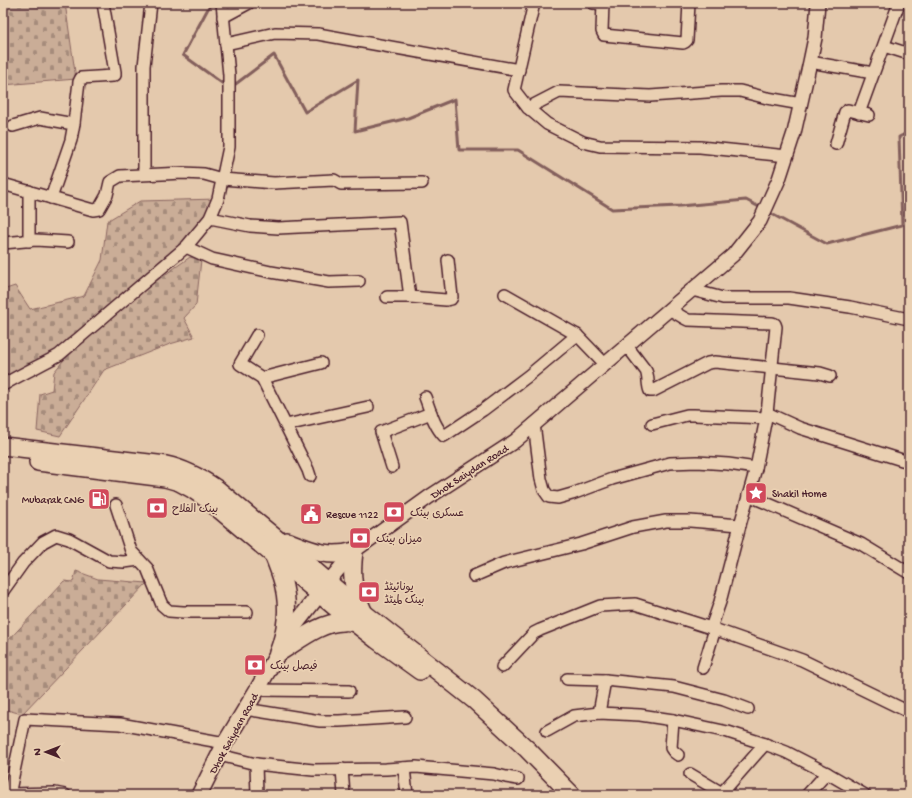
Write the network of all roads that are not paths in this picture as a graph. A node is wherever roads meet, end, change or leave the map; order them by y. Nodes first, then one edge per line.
1 (103, 3) edge
2 (151, 3) edge
3 (222, 3) edge
4 (249, 3) edge
5 (534, 3) edge
6 (600, 3) edge
7 (689, 3) edge
8 (818, 3) edge
9 (899, 3) edge
10 (223, 16) junction
11 (226, 44) junction
12 (884, 46) junction
13 (909, 54) edge
14 (810, 62) junction
15 (519, 70) junction
16 (874, 73) junction
17 (800, 104) junction
18 (528, 108) junction
19 (74, 123) junction
20 (14, 126) dead end
21 (836, 144) dead end
22 (787, 156) junction
23 (144, 174) junction
24 (222, 179) junction
25 (422, 183) dead end
26 (3, 184) edge
27 (28, 191) junction
28 (51, 198) junction
29 (210, 218) junction
30 (29, 241) junction
31 (68, 242) dead end
32 (3, 243) edge
33 (186, 247) junction
34 (448, 260) dead end
35 (359, 282) dead end
36 (692, 290) junction
37 (505, 294) dead end
38 (387, 297) dead end
39 (410, 297) junction
40 (669, 309) junction
41 (909, 320) edge
42 (257, 335) dead end
43 (577, 335) junction
44 (627, 346) junction
45 (321, 363) dead end
46 (605, 364) junction
47 (772, 368) junction
48 (830, 376) dead end
49 (262, 378) junction
50 (3, 385) edge
51 (425, 397) dead end
52 (368, 407) dead end
53 (431, 413) junction
54 (767, 416) junction
55 (534, 424) junction
56 (652, 424) dead end
57 (286, 425) junction
58 (3, 446) edge
59 (3, 458) edge
60 (909, 461) edge
61 (104, 464) junction
62 (392, 467) dead end
63 (756, 468) junction
64 (310, 476) dead end
65 (748, 495) junction
66 (116, 505) dead end
67 (740, 525) junction
68 (274, 536) junction
69 (354, 551) junction
70 (273, 554) junction
71 (139, 560) junction
72 (909, 573) edge
73 (474, 576) dead end
74 (324, 588) junction
75 (3, 591) edge
76 (247, 612) dead end
77 (360, 618) junction
78 (713, 629) junction
79 (278, 653) junction
80 (502, 667) dead end
81 (703, 668) dead end
82 (567, 679) dead end
83 (604, 680) junction
84 (257, 690) junction
85 (349, 691) dead end
86 (245, 709) junction
87 (748, 709) dead end
88 (599, 712) junction
89 (909, 712) edge
90 (405, 717) dead end
91 (673, 720) junction
92 (547, 730) dead end
93 (764, 744) junction
94 (222, 749) junction
95 (678, 754) dead end
96 (256, 764) junction
97 (404, 768) junction
98 (342, 769) junction
99 (827, 773) junction
100 (690, 774) dead end
101 (518, 779) dead end
102 (721, 794) edge
103 (9, 795) edge
104 (65, 795) edge
105 (199, 795) edge
106 (258, 795) edge
107 (344, 795) edge
108 (407, 795) edge
109 (559, 795) edge
110 (572, 795) edge
111 (807, 795) edge
112 (865, 795) edge

1 - 19 street
2 - 23 street
3 - 10 street
4 - 10 street
5 - 15 street
6 - 7 street
8 - 14 street, Dhok Saiydan Road
9 - 12 street
10 - 11 street
11 - 15 street
11 - 24 street
12 - 13 street
12 - 16 street
14 - 16 street
14 - 17 street, Dhok Saiydan Road
15 - 18 street
16 - 21 street
17 - 18 street
17 - 22 street, Dhok Saiydan Road
18 - 22 street
19 - 20 street
19 - 28 street
22 - 36 street, Dhok Saiydan Road
23 - 24 street
23 - 28 street
24 - 25 street
24 - 29 street
26 - 27 street
27 - 28 street
27 - 30 street
29 - 33 street
29 - 39 street
30 - 31 street
30 - 32 street
33 - 35 street
33 - 50 street
34 - 39 street
36 - 40 street, Dhok Saiydan Road
36 - 41 street
37 - 43 street
38 - 39 street
40 - 44 street, Dhok Saiydan Road
40 - 47 street
42 - 49 street
43 - 46 street
43 - 53 street
44 - 46 street, Dhok Saiydan Road
44 - 47 street
45 - 49 street
46 - 55 street, Dhok Saiydan Road
47 - 48 street
47 - 54 street
49 - 57 street
51 - 53 street
52 - 57 street
53 - 62 street
54 - 56 street
54 - 60 street
54 - 63 street
55 - 63 street
55 - 69 street, Dhok Saiydan Road
57 - 64 street
58 - 61 main road
59 - 61 main road
61 - 68 main road
61 - 70 main road
63 - 65 street
65 - 67 street
65 - 72 street
66 - 71 street
67 - 73 street
67 - 78 street
68 - 69 main road
68 - 74 main road
69 - 74 street, Dhok Saiydan Road
69 - 77 main road
70 - 74 main road
70 - 79 main road
71 - 75 street
71 - 76 street
74 - 77 main road
74 - 79 main road, Dhok Saiydan Road
77 - 79 main road
77 - 109 main road
77 - 110 main road
78 - 80 street
78 - 81 street
78 - 89 street
79 - 84 main road, Dhok Saiydan Road
82 - 83 street
83 - 87 street
83 - 88 street
84 - 85 street
84 - 86 main road, Dhok Saiydan Road
86 - 90 street
86 - 94 main road, Dhok Saiydan Road
88 - 91 street
88 - 92 street
91 - 93 street
91 - 95 street
93 - 99 street
93 - 102 street
94 - 96 street
94 - 103 street
94 - 105 main road, Dhok Saiydan Road
96 - 98 street
96 - 106 street
97 - 98 street
97 - 101 street
97 - 108 street
98 - 107 street
99 - 111 street
99 - 112 street
100 - 102 street
103 - 104 street

